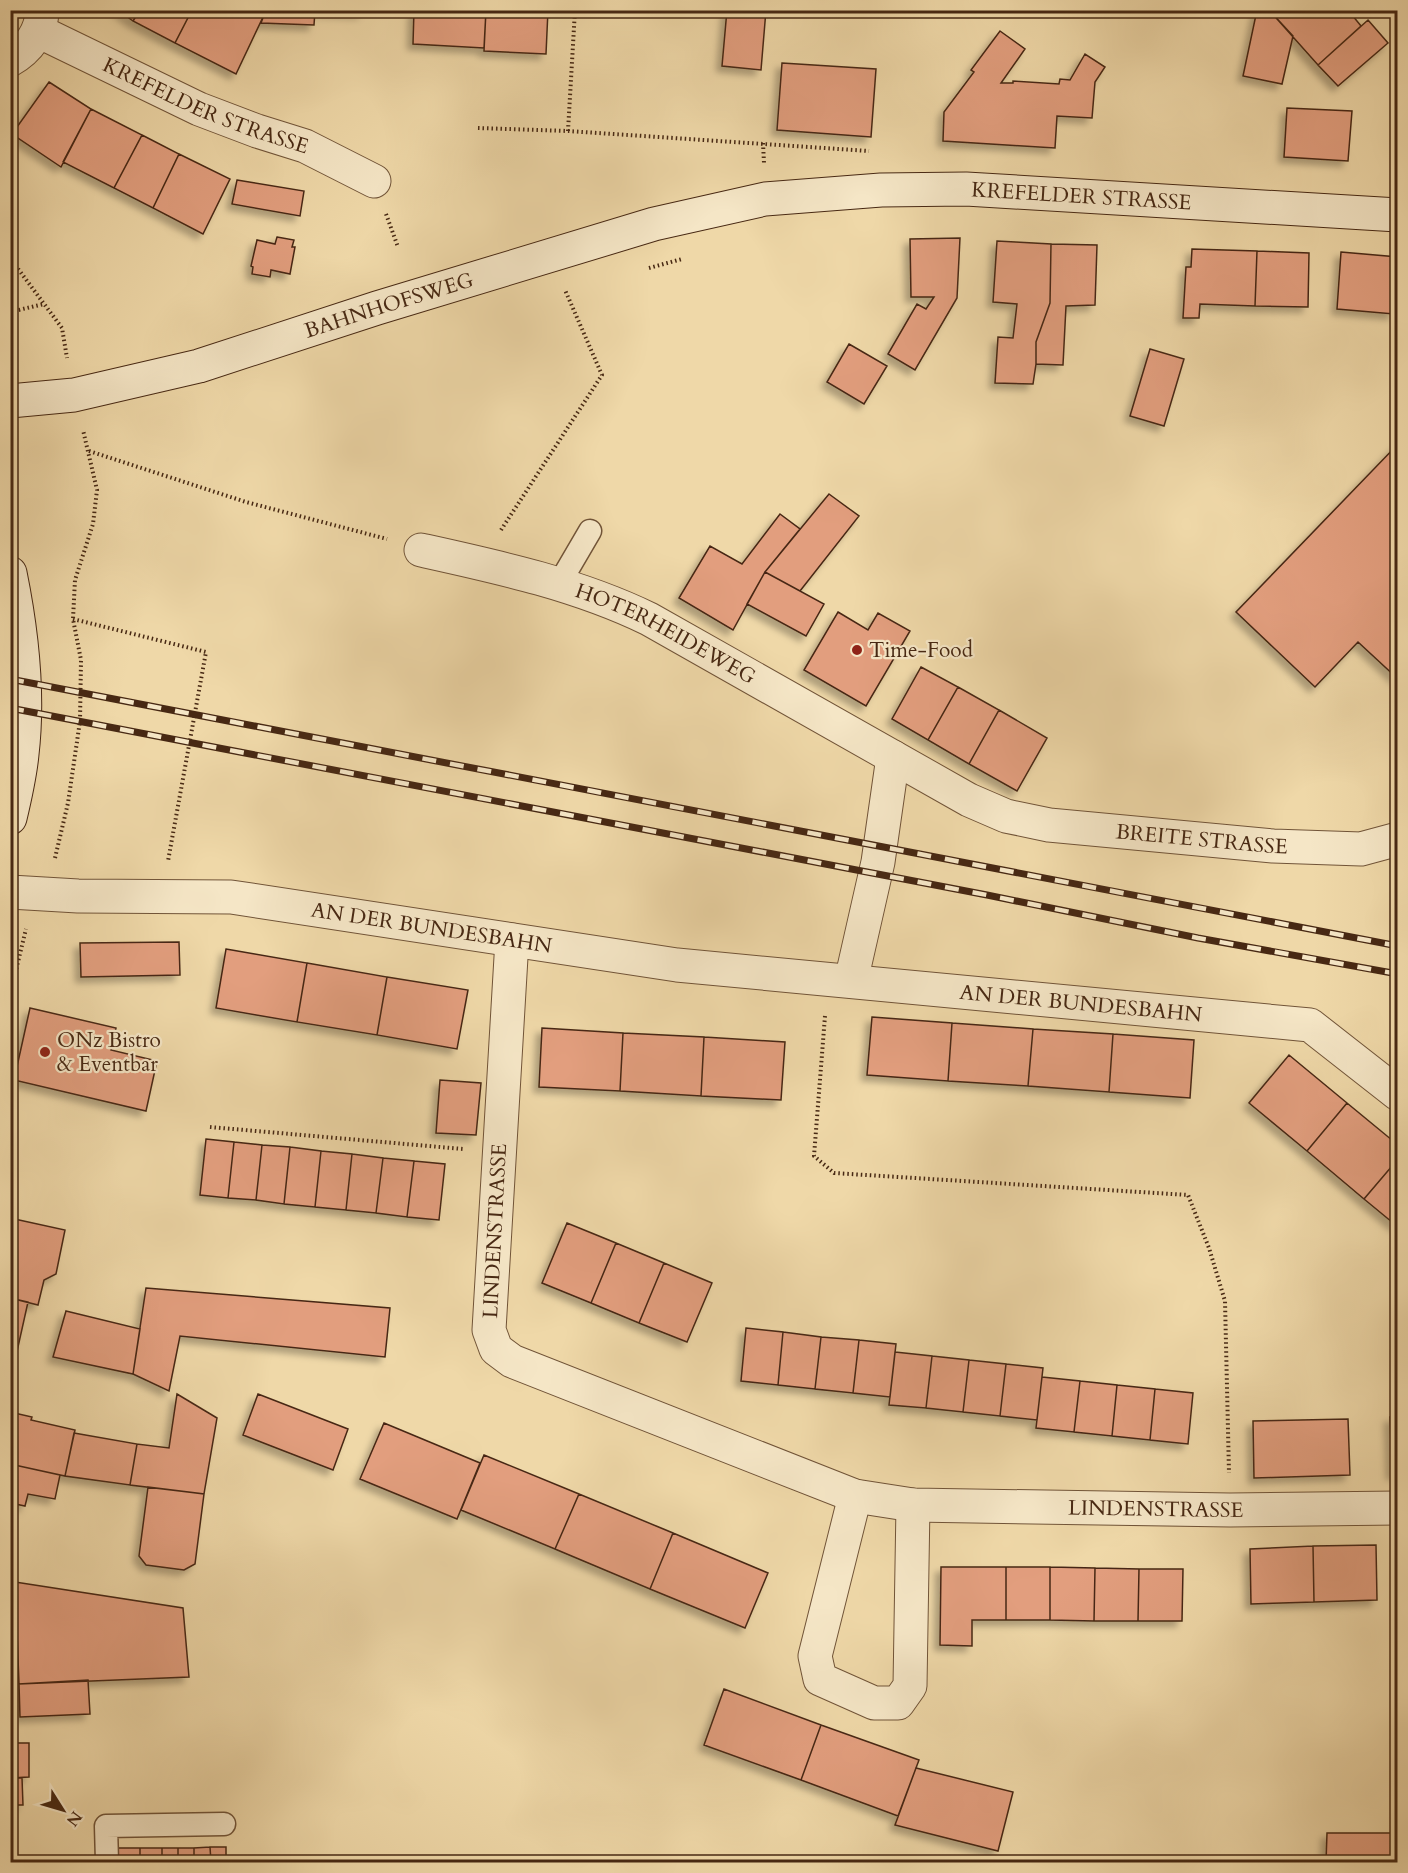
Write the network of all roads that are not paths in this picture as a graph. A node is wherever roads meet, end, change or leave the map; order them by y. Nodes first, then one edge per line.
1 (40, 21) edge
2 (10, 60) edge
3 (374, 181) dead end
4 (765, 199) joint
5 (1398, 216) edge
6 (10, 401) edge
7 (590, 531) dead end
8 (421, 550) road end
9 (10, 573) edge
10 (559, 584) junction
11 (893, 757) junction
12 (1006, 816) joint
13 (10, 818) edge
14 (1398, 839) edge
15 (10, 892) edge
16 (512, 940) junction
17 (840, 980) junction
18 (1398, 1094) edge
19 (855, 1496) junction
20 (914, 1505) junction
21 (1398, 1508) edge
22 (224, 1824) dead end
23 (107, 1863) edge

1 - 2 street, KREFELDER STRASSE
1 - 3 street, KREFELDER STRASSE
4 - 5 street, KREFELDER STRASSE
4 - 6 street, BAHNHOFSWEG
7 - 10 lane
8 - 10 street, HOTERHEIDEWEG
9 - 13 street
10 - 11 street, HOTERHEIDEWEG
11 - 12 street, HOTERHEIDEWEG
11 - 17 street
12 - 14 street, BREITE STRASSE
15 - 16 street, AN DER BUNDESBAHN
16 - 17 street, AN DER BUNDESBAHN
16 - 19 street, LINDENSTRASSE
17 - 18 street, AN DER BUNDESBAHN
19 - 20 street, LINDENSTRASSE
19 - 20 street
20 - 21 street, LINDENSTRASSE
22 - 23 lane

